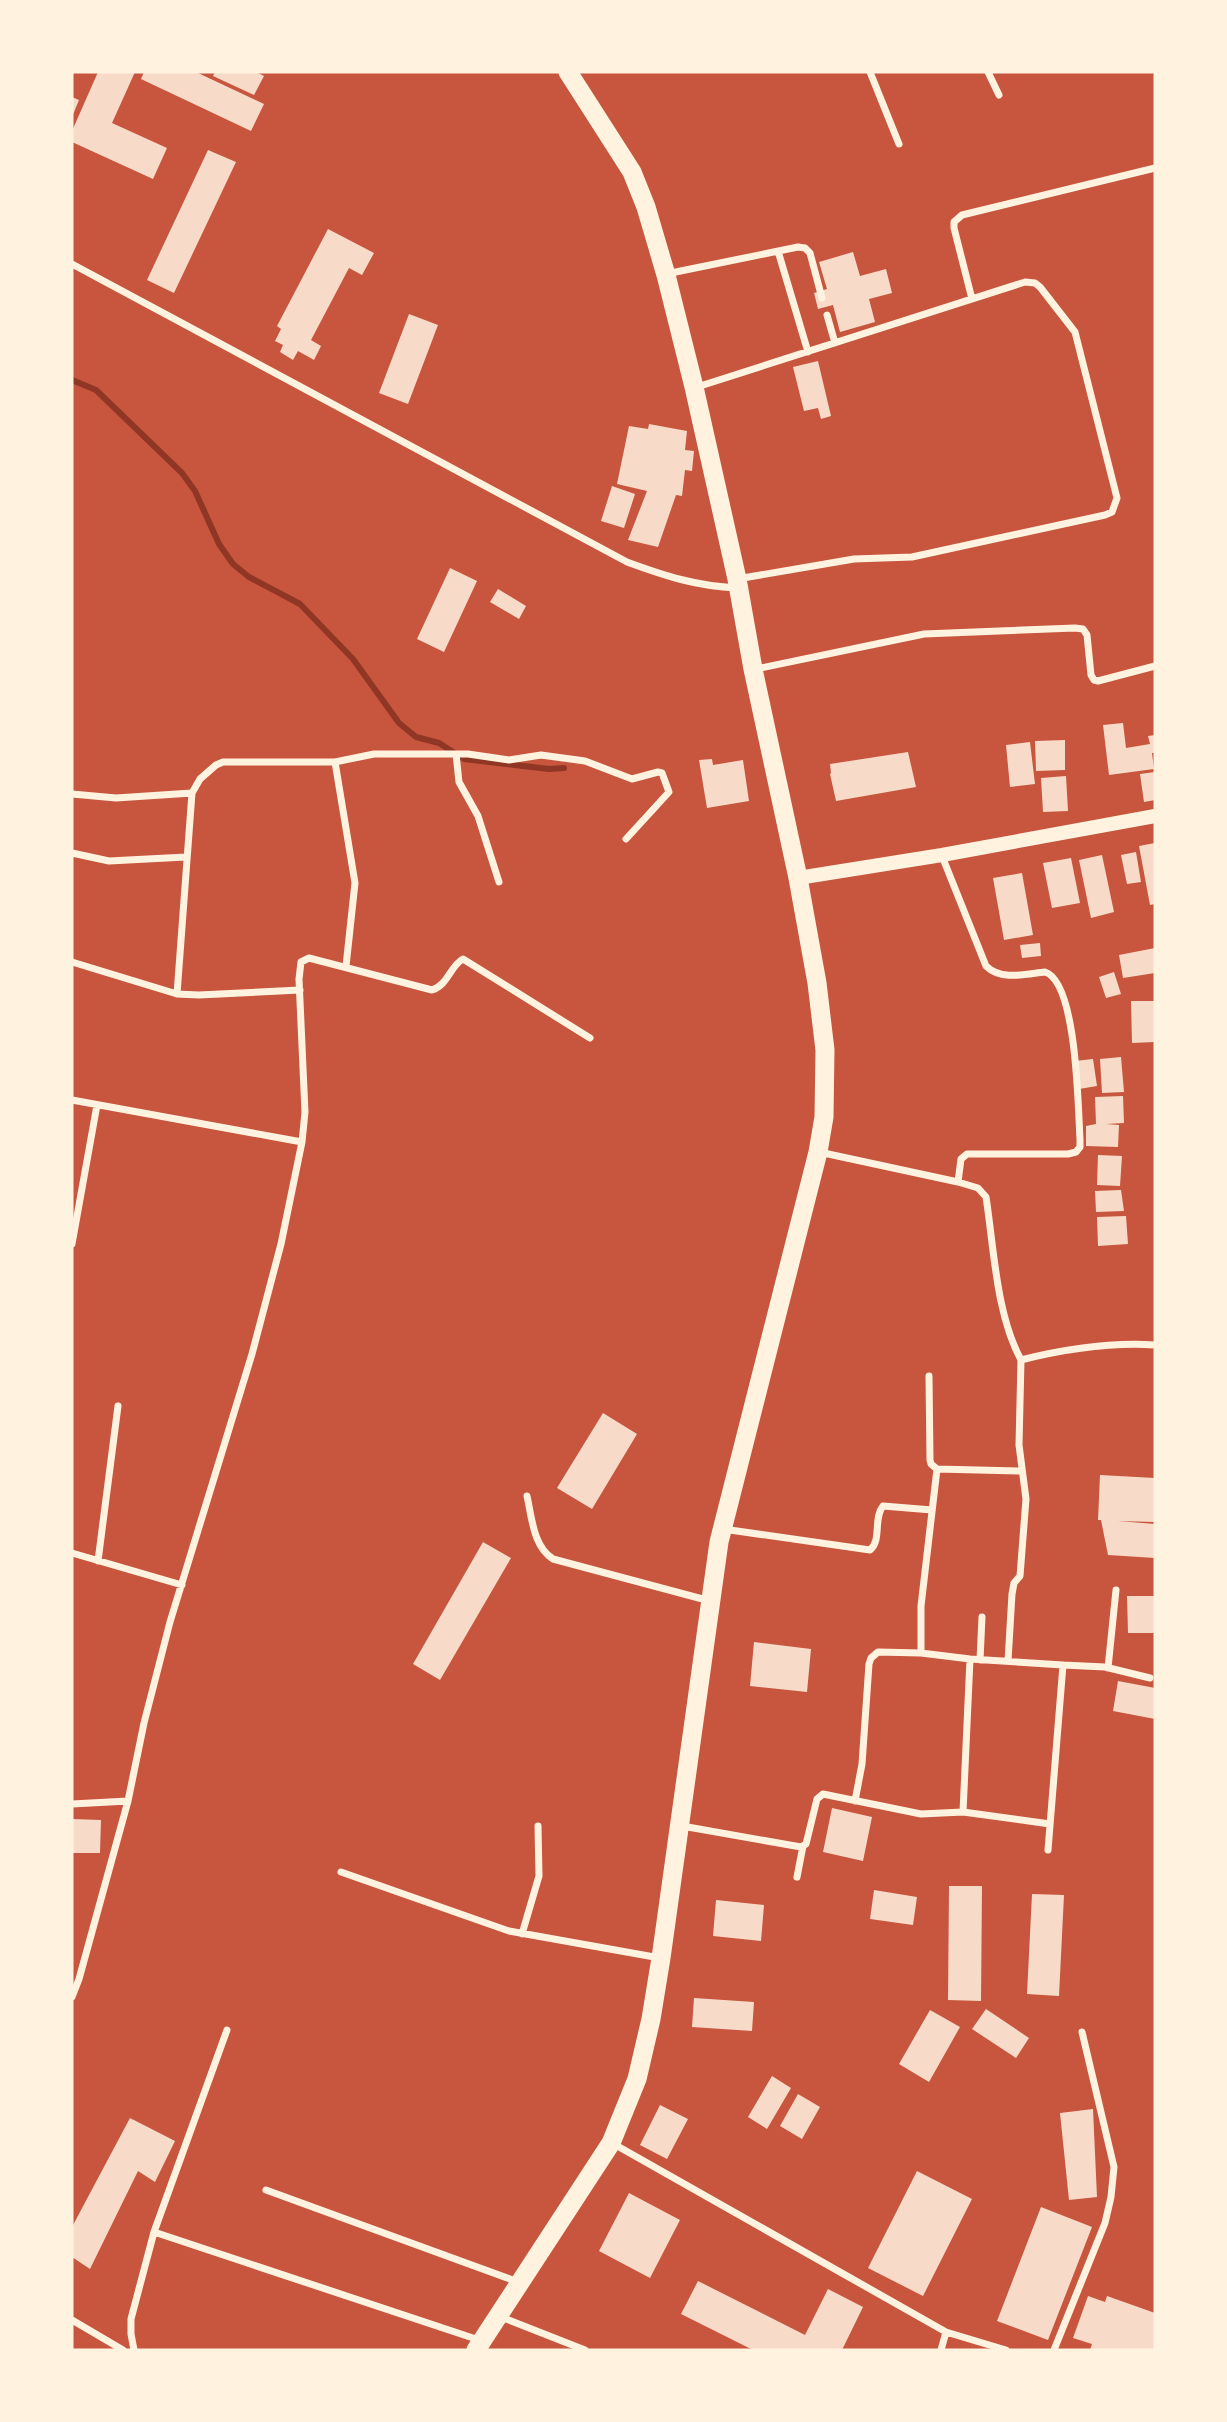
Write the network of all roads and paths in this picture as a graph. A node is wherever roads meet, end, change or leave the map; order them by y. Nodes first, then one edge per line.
1 (870, 72) edge
2 (988, 72) edge
3 (572, 73) edge
4 (999, 95) dead end
5 (899, 144) dead end
6 (1155, 168) edge
7 (778, 251) junction
8 (72, 264) edge
9 (666, 275) junction
10 (822, 298) dead end
11 (972, 299) junction
12 (827, 315) dead end
13 (835, 343) junction
14 (808, 352) junction
15 (694, 387) junction
16 (737, 584) junction
17 (1155, 666) edge
18 (753, 670) junction
19 (456, 754) junction
20 (335, 762) junction
21 (192, 793) junction
22 (72, 794) edge
23 (1155, 816) edge
24 (626, 839) dead end
25 (72, 853) edge
26 (942, 855) junction
27 (186, 857) junction
28 (798, 877) junction
29 (499, 882) dead end
30 (72, 962) edge
31 (346, 967) junction
32 (300, 990) junction
33 (177, 993) junction
34 (590, 1038) dead end
35 (72, 1100) edge
36 (97, 1105) junction
37 (303, 1142) junction
38 (818, 1152) junction
39 (958, 1182) junction
40 (72, 1244) edge
41 (1155, 1345) edge
42 (1021, 1360) junction
43 (929, 1376) dead end
44 (118, 1406) dead end
45 (937, 1469) junction
46 (1021, 1471) junction
47 (527, 1496) dead end
48 (932, 1510) junction
49 (723, 1529) junction
50 (72, 1553) edge
51 (98, 1561) junction
52 (182, 1585) junction
53 (1116, 1590) dead end
54 (710, 1601) junction
55 (982, 1617) dead end
56 (921, 1653) junction
57 (970, 1659) junction
58 (980, 1660) junction
59 (1008, 1661) junction
60 (1063, 1665) junction
61 (1108, 1668) junction
62 (1150, 1678) dead end
63 (128, 1801) junction
64 (855, 1801) junction
65 (72, 1804) edge
66 (963, 1812) junction
67 (1050, 1824) junction
68 (678, 1825) junction
69 (538, 1826) dead end
70 (803, 1846) junction
71 (1048, 1850) dead end
72 (341, 1872) dead end
73 (797, 1877) dead end
74 (522, 1934) junction
75 (661, 1958) junction
76 (75, 1977) edge
77 (72, 1997) edge
78 (227, 2031) dead end
79 (1082, 2032) dead end
80 (611, 2143) junction
81 (266, 2190) dead end
82 (154, 2232) junction
83 (519, 2283) junction
84 (497, 2315) junction
85 (72, 2320) edge
86 (946, 2332) junction
87 (478, 2345) edge
88 (123, 2350) edge
89 (134, 2350) edge
90 (585, 2350) edge
91 (941, 2350) edge
92 (1006, 2350) edge
93 (1054, 2350) edge

1 - 5 street
2 - 4 street
3 - 9 highway
6 - 11 street
7 - 9 street
7 - 10 street
7 - 14 street
8 - 16 street
9 - 15 highway
11 - 13 street
11 - 16 street
12 - 13 street
13 - 14 street
14 - 15 street
15 - 16 highway
16 - 18 highway
17 - 18 street
18 - 28 highway
19 - 20 street
19 - 24 street
19 - 29 street
20 - 21 street
20 - 31 street
21 - 22 street
21 - 27 street
23 - 26 main road
25 - 27 street
26 - 28 main road
26 - 39 street
27 - 33 street
28 - 38 highway
30 - 33 street
31 - 32 street
31 - 34 street
32 - 33 street
32 - 37 street
35 - 36 street
36 - 37 street
36 - 40 street
37 - 52 street
38 - 39 street
38 - 49 highway
39 - 42 street
41 - 42 street
42 - 46 street
43 - 45 street
44 - 51 street
45 - 46 street
45 - 48 street
46 - 59 street
47 - 54 street
48 - 49 street
48 - 56 street
49 - 54 highway
50 - 51 street
51 - 52 street
52 - 63 street
53 - 61 street
54 - 68 highway
55 - 58 street
56 - 57 street
56 - 64 street
57 - 58 street
57 - 66 street
58 - 59 street
59 - 60 street
60 - 61 street
60 - 67 street
61 - 62 street
63 - 65 street
63 - 76 street
64 - 66 street
64 - 70 street
66 - 67 street
67 - 71 street
68 - 70 street
68 - 75 highway
69 - 74 street
70 - 73 street
72 - 74 street
74 - 75 street
75 - 80 highway
76 - 77 street
78 - 82 street
79 - 93 street
80 - 83 highway
80 - 86 street
81 - 83 street
82 - 87 street
82 - 89 street
83 - 84 highway
84 - 87 highway
84 - 90 street
85 - 88 street
86 - 91 street
86 - 92 street

